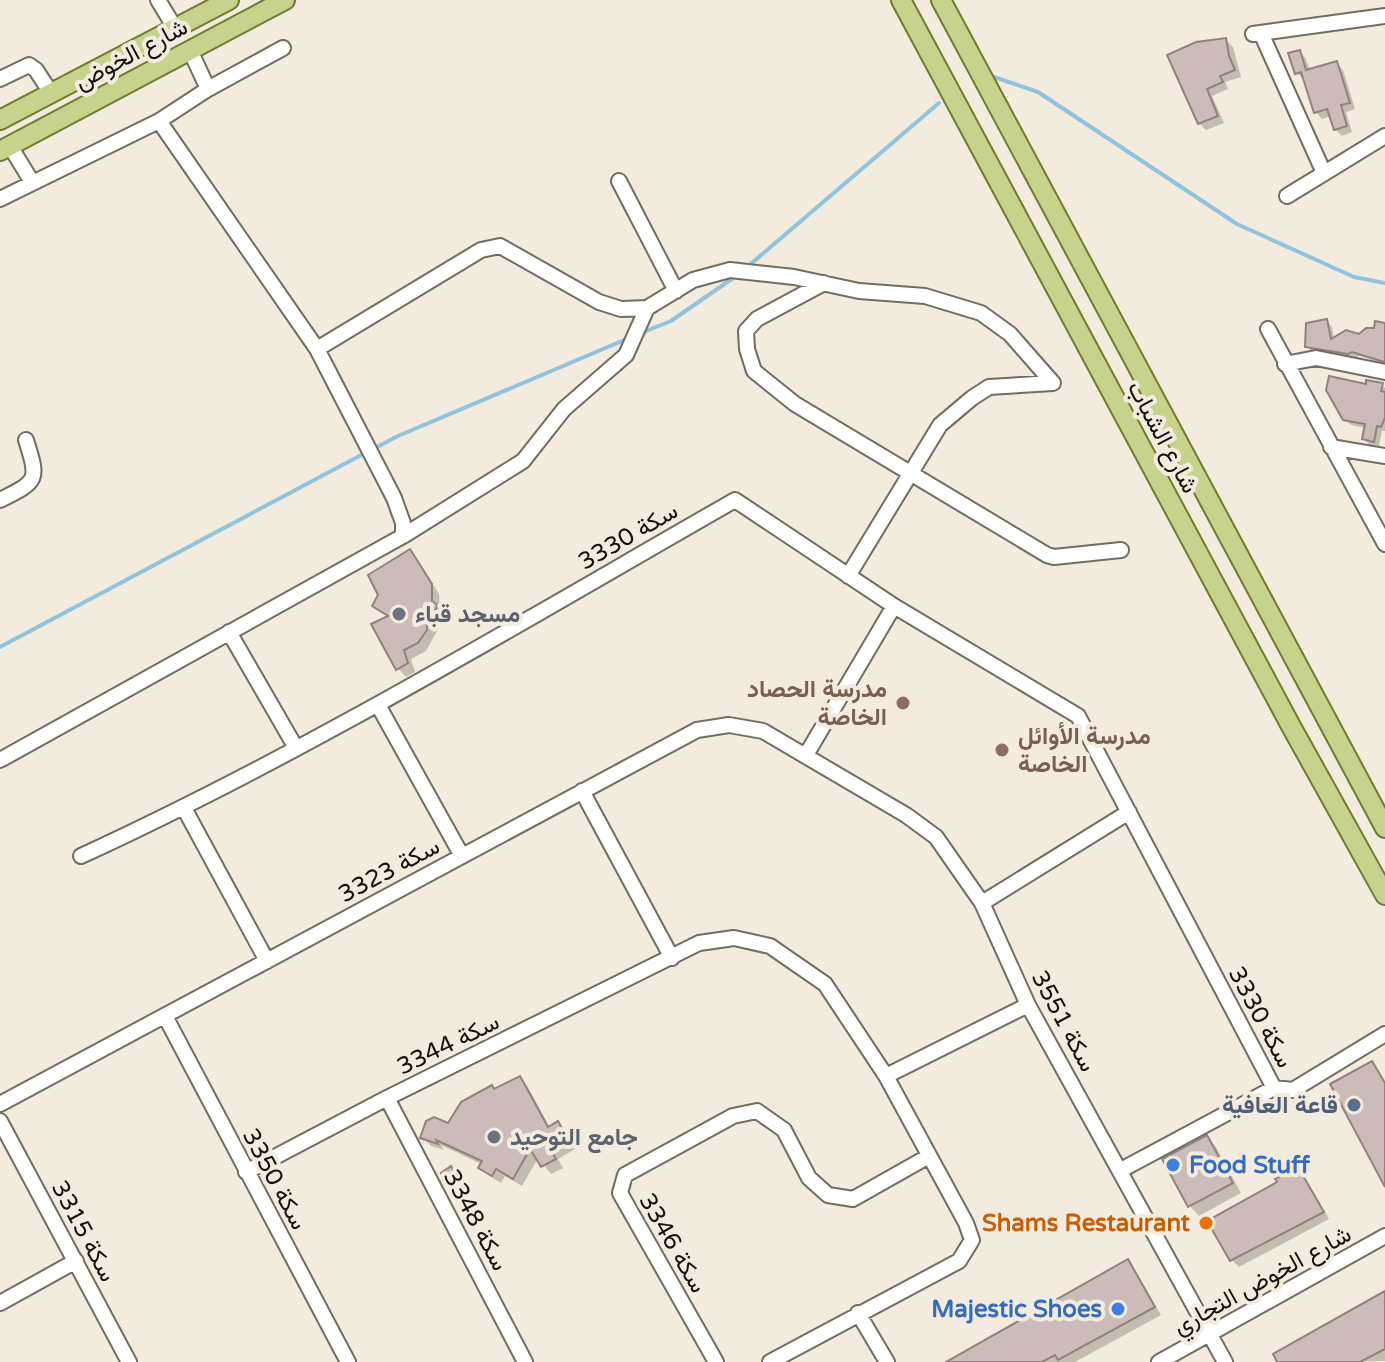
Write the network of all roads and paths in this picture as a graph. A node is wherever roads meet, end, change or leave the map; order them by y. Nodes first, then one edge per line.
1 (158, 0) edge
2 (229, 0) edge
3 (285, 0) edge
4 (901, 0) edge
5 (941, 0) edge
6 (1385, 16) edge
7 (175, 28) junction
8 (283, 48) dead end
9 (190, 50) junction
10 (0, 79) edge
11 (208, 89) junction
12 (51, 93) junction
13 (0, 120) edge
14 (159, 121) junction
15 (1385, 136) edge
16 (5, 148) edge
17 (1324, 173) junction
18 (619, 181) dead end
19 (32, 182) junction
20 (1287, 196) dead end
21 (0, 199) edge
22 (824, 283) junction
23 (676, 291) junction
24 (647, 308) junction
25 (1268, 329) dead end
26 (317, 349) junction
27 (1285, 364) junction
28 (1385, 372) edge
29 (26, 440) dead end
30 (1331, 447) junction
31 (1385, 456) edge
32 (911, 475) junction
33 (0, 500) edge
34 (403, 536) junction
35 (1385, 544) edge
36 (1121, 550) dead end
37 (848, 576) junction
38 (894, 606) junction
39 (229, 632) junction
40 (378, 705) junction
41 (296, 748) junction
42 (806, 755) junction
43 (0, 760) edge
44 (582, 791) junction
45 (184, 808) junction
46 (1129, 812) junction
47 (1385, 828) edge
48 (81, 856) dead end
49 (462, 856) junction
50 (1385, 895) edge
51 (982, 903) junction
52 (672, 958) junction
53 (267, 961) junction
54 (1028, 1005) junction
55 (165, 1016) junction
56 (1385, 1034) edge
57 (886, 1076) junction
58 (1274, 1088) junction
59 (387, 1098) junction
60 (0, 1104) edge
61 (0, 1121) edge
62 (929, 1156) junction
63 (1121, 1170) junction
64 (246, 1172) junction
65 (1385, 1236) edge
66 (76, 1261) junction
67 (0, 1303) edge
68 (858, 1313) junction
69 (1209, 1334) junction
70 (129, 1362) edge
71 (348, 1362) edge
72 (525, 1362) edge
73 (716, 1362) edge
74 (770, 1362) edge
75 (887, 1362) edge
76 (1159, 1362) edge
77 (1225, 1362) edge

1 - 7 street
2 - 7 main road, شارع الخوض
3 - 9 main road, شارع الخوض
4 - 50 main road, شارع الشباب
5 - 47 main road, شارع الشباب
6 - 17 street
7 - 12 main road, شارع الخوض
8 - 11 street
9 - 11 street
9 - 16 main road, شارع الخوض
10 - 12 street
11 - 14 street
12 - 13 main road, شارع الخوض
14 - 19 street
14 - 26 street
15 - 17 street
16 - 19 street
17 - 20 street
18 - 23 street
19 - 21 street
22 - 23 street
22 - 32 street
22 - 32 street
23 - 24 street
24 - 26 street
24 - 34 street
25 - 27 street
26 - 34 street
27 - 28 street
27 - 30 street
29 - 33 street
30 - 31 street
30 - 35 street
32 - 36 street
32 - 37 street
34 - 39 street
37 - 38 street, سكة 3330
37 - 40 street, سكة 3330
38 - 42 street
38 - 46 street, سكة 3330
39 - 41 street
39 - 43 street
40 - 41 street, سكة 3330
40 - 49 street
41 - 45 street, سكة 3330
42 - 44 street, سكة 3323
42 - 51 street, سكة 3551
44 - 49 street, سكة 3323
44 - 52 street
45 - 48 street, سكة 3330
45 - 53 street
46 - 51 street
46 - 58 street, سكة 3330
49 - 53 street, سكة 3323
51 - 54 street, سكة 3551
52 - 57 street, سكة 3344
52 - 59 street, سكة 3344
53 - 55 street, سكة 3323
54 - 57 street
54 - 63 street, سكة 3551
55 - 60 street, سكة 3323
55 - 64 street, سكة 3350
56 - 58 street
57 - 62 street, سكة 3344
58 - 63 street, سكة 3330
59 - 64 street, سكة 3344
59 - 72 street, سكة 3348
61 - 66 street, سكة 3315
62 - 68 street, سكة 3344
62 - 73 street, سكة 3346
63 - 69 street, سكة 3551
64 - 71 street, سكة 3350
65 - 69 street, شارع الخوض التجاري
66 - 67 street
66 - 70 street, سكة 3315
68 - 74 street
68 - 75 street
69 - 76 street, شارع الخوض التجاري
69 - 77 street, سكة 3551

